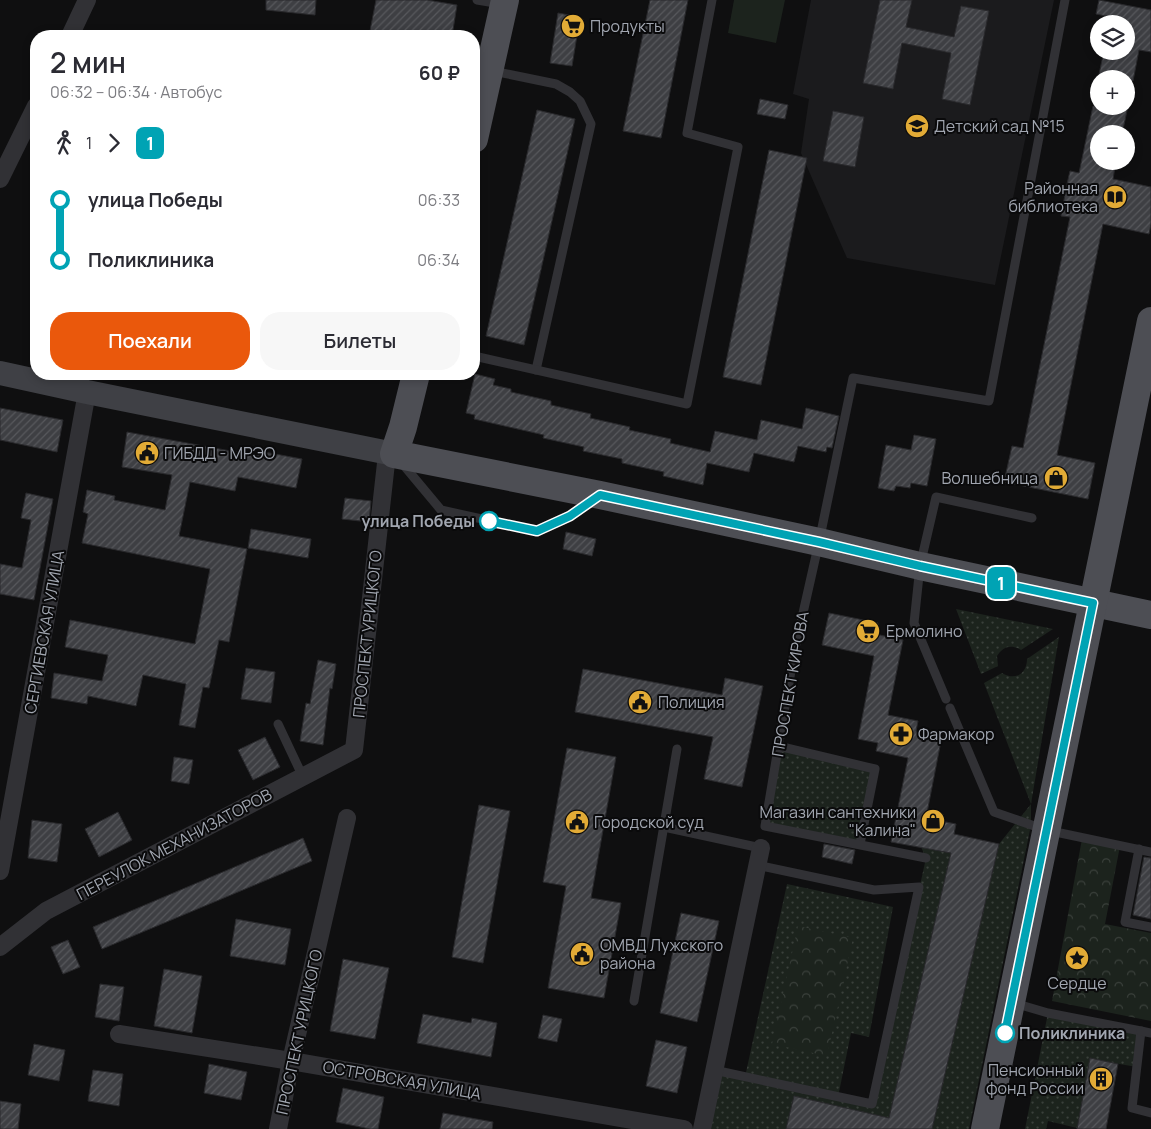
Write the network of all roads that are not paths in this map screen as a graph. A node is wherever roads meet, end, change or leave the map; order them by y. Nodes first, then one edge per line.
1 (88, 0) edge
2 (477, 0) edge
3 (712, 0) edge
4 (1065, 0) edge
5 (504, 2) edge
6 (73, 30) edge
7 (489, 70) junction
8 (480, 111) edge
9 (30, 118) edge
10 (0, 179) edge
11 (1151, 321) edge
12 (480, 357) edge
13 (536, 370) junction
14 (0, 373) edge
15 (30, 380) edge
16 (32, 380) edge
17 (415, 380) edge
18 (87, 392) junction
19 (394, 454) junction
20 (600, 495) junction
21 (1032, 518) dead end
22 (819, 542) junction
23 (920, 566) junction
24 (1093, 603) junction
25 (1151, 615) edge
26 (278, 724) dead end
27 (778, 746) junction
28 (677, 749) dead end
29 (354, 750) joint
30 (303, 777) junction
31 (347, 818) dead end
32 (664, 827) junction
33 (1046, 830) junction
34 (860, 844) junction
35 (761, 848) joint
36 (1139, 849) junction
37 (1151, 852) edge
38 (926, 858) dead end
39 (757, 865) junction
40 (0, 871) edge
41 (1151, 928) edge
42 (0, 947) edge
43 (634, 1001) dead end
44 (1011, 1002) junction
45 (1140, 1031) junction
46 (1151, 1033) edge
47 (119, 1034) dead end
48 (291, 1061) junction
49 (714, 1070) junction
50 (1151, 1113) edge
51 (278, 1129) edge
52 (684, 1129) edge
53 (702, 1129) edge
54 (985, 1129) edge

1 - 6 street
2 - 5 lane
3 - 13 lane
4 - 22 lane, ПРОСПЕКТ КИРОВА
5 - 7 main road
7 - 8 main road
7 - 13 lane
9 - 10 street
11 - 24 main road
12 - 13 lane
14 - 15 street
16 - 18 street
17 - 19 main road, ПРОСПЕКТ УРИЦКОГО
18 - 19 street
18 - 40 street, СЕРГИЕВСКАЯ УЛИЦА
19 - 20 main road
19 - 20 lane
19 - 29 street, ПРОСПЕКТ УРИЦКОГО
20 - 22 main road
21 - 23 lane
22 - 23 main road
22 - 27 lane, ПРОСПЕКТ КИРОВА
23 - 24 main road
23 - 33 lane
24 - 25 main road
24 - 33 main road
26 - 30 lane
27 - 34 lane
27 - 34 lane, ПРОСПЕКТ КИРОВА
28 - 32 lane
29 - 30 street, ПЕРЕУЛОК МЕХАНИЗАТОРОВ
30 - 42 street, ПЕРЕУЛОК МЕХАНИЗАТОРОВ
31 - 48 street, ПРОСПЕКТ УРИЦКОГО
32 - 35 lane
32 - 43 lane
33 - 36 lane
33 - 44 main road
34 - 38 lane
35 - 39 street
36 - 37 lane
36 - 41 lane
39 - 49 street
39 - 49 lane
44 - 45 lane
44 - 54 main road
45 - 46 lane
45 - 50 lane
47 - 48 street, ОСТРОВСКАЯ УЛИЦА
48 - 51 street, ПРОСПЕКТ УРИЦКОГО
48 - 52 street, ОСТРОВСКАЯ УЛИЦА
49 - 53 street

